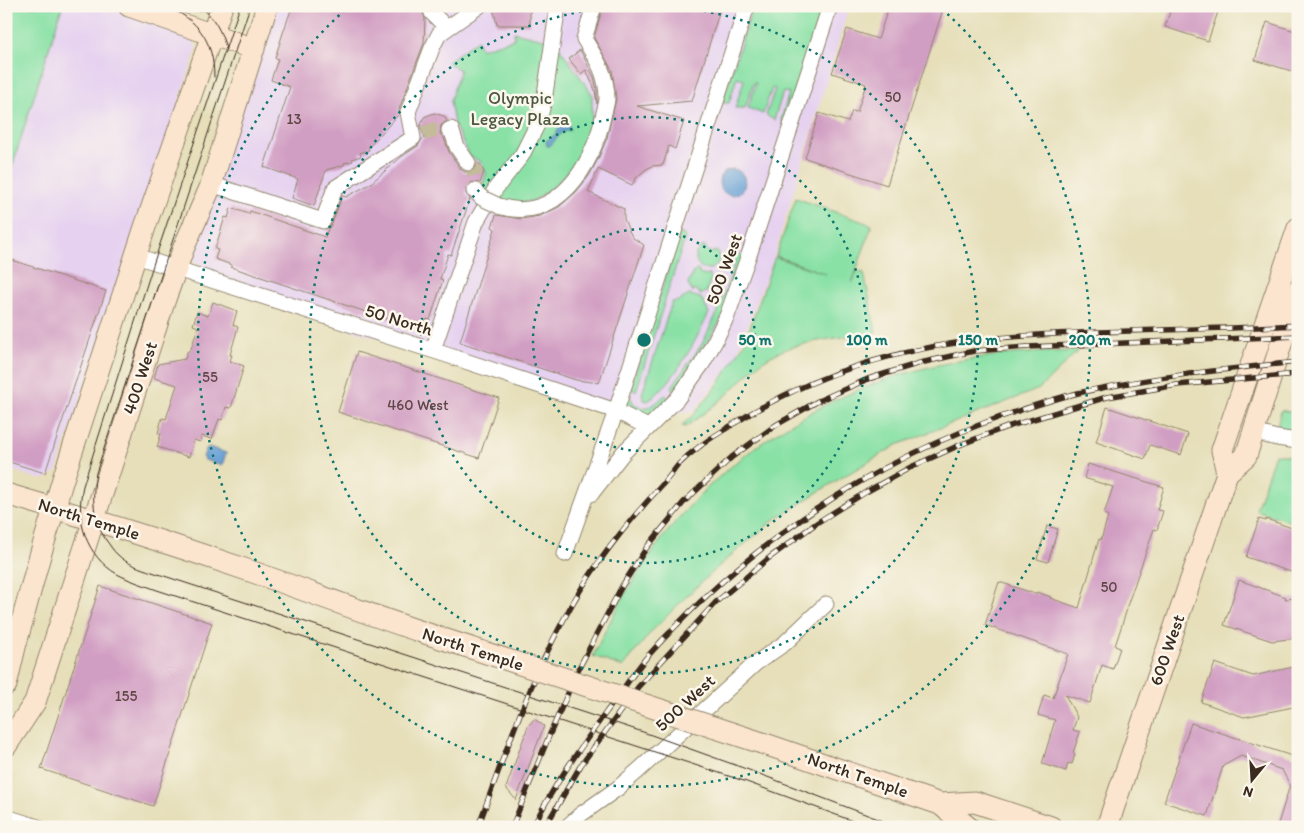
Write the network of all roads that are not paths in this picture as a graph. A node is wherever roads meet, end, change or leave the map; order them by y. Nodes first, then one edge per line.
1 (129, 6) edge
2 (222, 6) edge
3 (430, 6) edge
4 (479, 6) edge
5 (558, 6) edge
6 (594, 6) edge
7 (747, 6) edge
8 (830, 6) edge
9 (262, 8) edge
10 (447, 28) junction
11 (212, 34) junction
12 (254, 49) junction
13 (448, 130) dead end
14 (468, 163) tunnel mouth
15 (220, 187) dead end
16 (475, 191) dead end
17 (1298, 228) edge
18 (136, 256) junction
19 (176, 269) junction
20 (1298, 290) edge
21 (433, 350) junction
22 (616, 411) junction
23 (648, 427) junction
24 (1253, 432) junction
25 (1298, 441) edge
26 (1227, 473) junction
27 (6, 494) edge
28 (583, 506) junction
29 (54, 508) junction
30 (94, 520) junction
31 (565, 554) dead end
32 (826, 604) dead end
33 (6, 685) edge
34 (6, 746) edge
35 (940, 804) junction
36 (6, 816) edge
37 (38, 827) edge
38 (567, 827) edge
39 (968, 827) edge
40 (1052, 827) edge
41 (1107, 827) edge

1 - 11 street
2 - 11 street
3 - 10 street
4 - 10 street
5 - 21 street
6 - 16 street, bridge
7 - 22 street, 500 West
8 - 23 street, 500 West
9 - 12 street, 400 West
10 - 15 street
11 - 12 street
11 - 18 street
12 - 19 street, 400 West
13 - 14 street
17 - 26 street, 600 West
18 - 19 street, 50 North
18 - 29 street
19 - 21 street, 50 North
19 - 30 street, 400 West
20 - 24 street, 600 West
21 - 22 street, 50 North
22 - 23 street, 50 North
22 - 28 street, 500 West
23 - 28 street, 500 West
24 - 25 street
24 - 26 street, 600 West
26 - 41 street, 600 West
27 - 29 street, North Temple
28 - 31 street, 500 West
29 - 30 street, North Temple
29 - 33 street
30 - 34 street, 400 West
30 - 35 street, North Temple, bridge
32 - 38 street, 500 West
35 - 39 street, North Temple
35 - 40 street, North Temple
36 - 37 street

